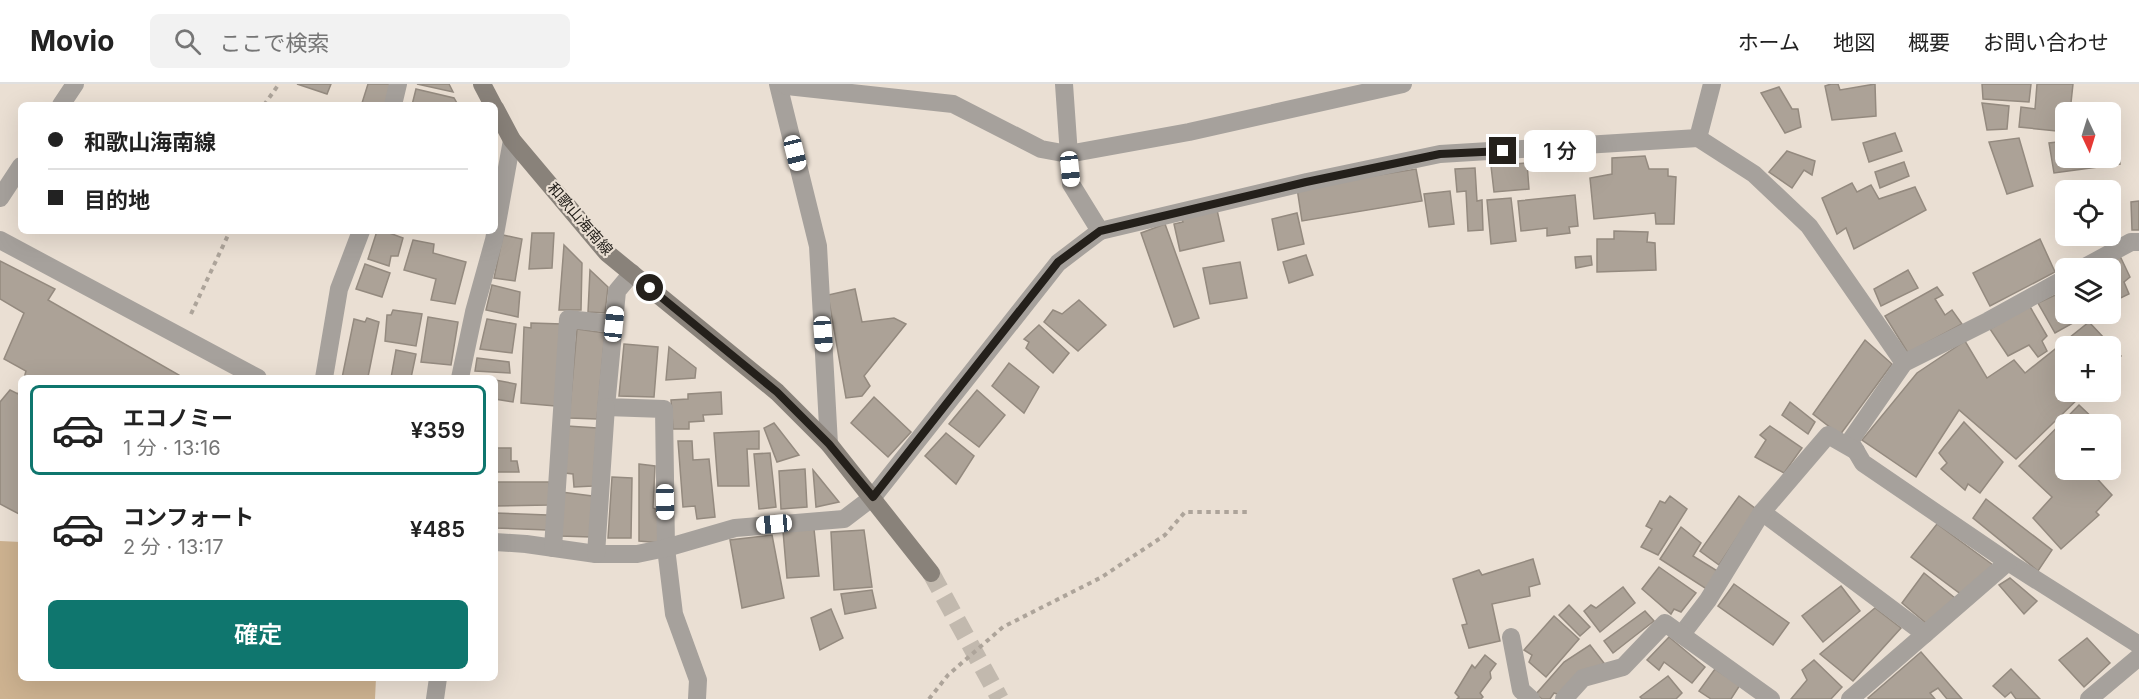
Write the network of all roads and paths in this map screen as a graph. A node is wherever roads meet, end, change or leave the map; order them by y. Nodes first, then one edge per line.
1 (75, 84) edge
2 (279, 84) edge
3 (398, 84) edge
4 (778, 84) edge
5 (784, 84) edge
6 (1064, 84) edge
7 (1403, 84) edge
8 (1712, 84) edge
9 (485, 85) edge
10 (63, 102) edge
11 (266, 102) edge
12 (394, 102) edge
13 (492, 102) edge
14 (498, 114) edge
15 (1698, 138) junction
16 (512, 140) junction
17 (1068, 154) junction
18 (18, 171) edge
19 (0, 198) edge
20 (498, 222) edge
21 (1100, 231) junction
22 (229, 234) edge
23 (360, 234) edge
24 (496, 234) edge
25 (0, 240) edge
26 (2139, 242) edge
27 (2101, 258) edge
28 (632, 273) junction
29 (2055, 284) edge
30 (614, 324) junction
31 (181, 337) junction
32 (1904, 363) junction
33 (252, 375) edge
34 (325, 375) edge
35 (461, 375) edge
36 (606, 407) junction
37 (829, 444) junction
38 (1856, 451) junction
39 (873, 497) junction
40 (1250, 512) dead end
41 (1762, 512) junction
42 (498, 542) edge
43 (553, 548) junction
44 (666, 549) junction
45 (596, 554) junction
46 (2008, 562) junction
47 (931, 573) tunnel mouth
48 (1682, 634) junction
49 (1925, 634) junction
50 (1511, 637) dead end
51 (2139, 645) edge
52 (2139, 657) edge
53 (438, 681) edge
54 (435, 699) edge
55 (697, 699) edge
56 (929, 699) edge
57 (1531, 699) edge
58 (1564, 699) edge
59 (1771, 699) edge
60 (1850, 699) edge
61 (2089, 699) edge

1 - 10 street
2 - 11 path
3 - 12 street
4 - 37 street
5 - 17 street
6 - 17 street
7 - 17 street
8 - 15 street
9 - 13 main road, 和歌山海南線
14 - 16 main road, 和歌山海南線
15 - 21 street
15 - 32 street
16 - 20 street
16 - 28 main road, 和歌山海南線
17 - 21 street
18 - 19 street
21 - 39 street
22 - 31 path
23 - 34 street
24 - 35 street
25 - 31 street
26 - 27 street
28 - 30 street
28 - 37 main road, 和歌山海南線
29 - 32 street
30 - 36 street
30 - 43 street
31 - 33 street
32 - 38 street
36 - 44 street
36 - 45 street
37 - 39 main road, 和歌山海南線
38 - 41 street
38 - 46 street
39 - 44 street
39 - 47 main road, 和歌山海南線
40 - 56 path
41 - 48 street
41 - 49 street
42 - 43 street
43 - 45 street
44 - 45 street
44 - 55 street
46 - 49 street
46 - 51 street
48 - 58 street
48 - 59 street
49 - 60 street
50 - 57 street
52 - 61 street
53 - 54 street

